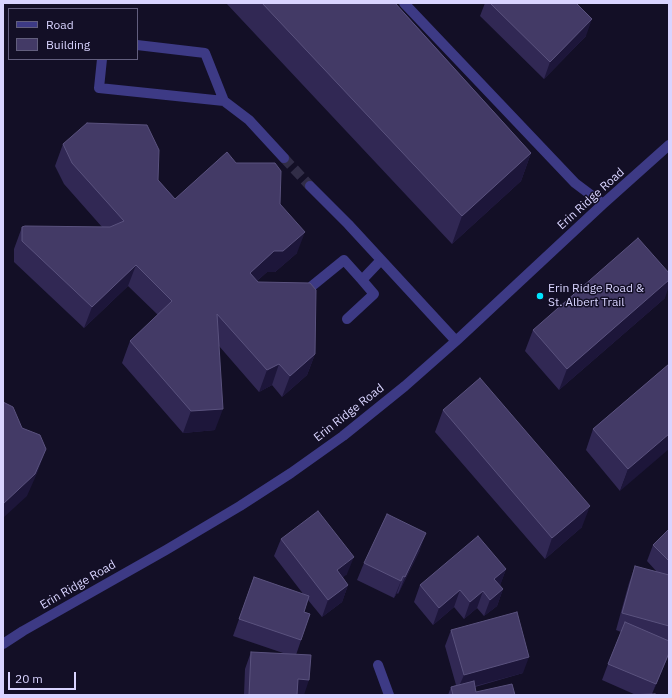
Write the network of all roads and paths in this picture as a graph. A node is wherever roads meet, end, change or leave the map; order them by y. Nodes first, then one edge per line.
1 (404, 3) edge
2 (138, 45) edge
3 (102, 60) edge
4 (224, 101) junction
5 (669, 145) edge
6 (284, 158) tunnel mouth
7 (310, 186) tunnel mouth
8 (603, 204) junction
9 (381, 260) junction
10 (362, 280) junction
11 (312, 286) edge
12 (347, 319) dead end
13 (456, 341) junction
14 (3, 644) edge
15 (378, 665) dead end
16 (389, 695) edge

1 - 8 street
2 - 4 street
3 - 4 street
4 - 6 street
5 - 8 street, Erin Ridge Road
7 - 9 street
8 - 13 street, Erin Ridge Road
9 - 10 street
9 - 13 street
10 - 11 street
10 - 12 street
13 - 14 street, Erin Ridge Road
15 - 16 street

